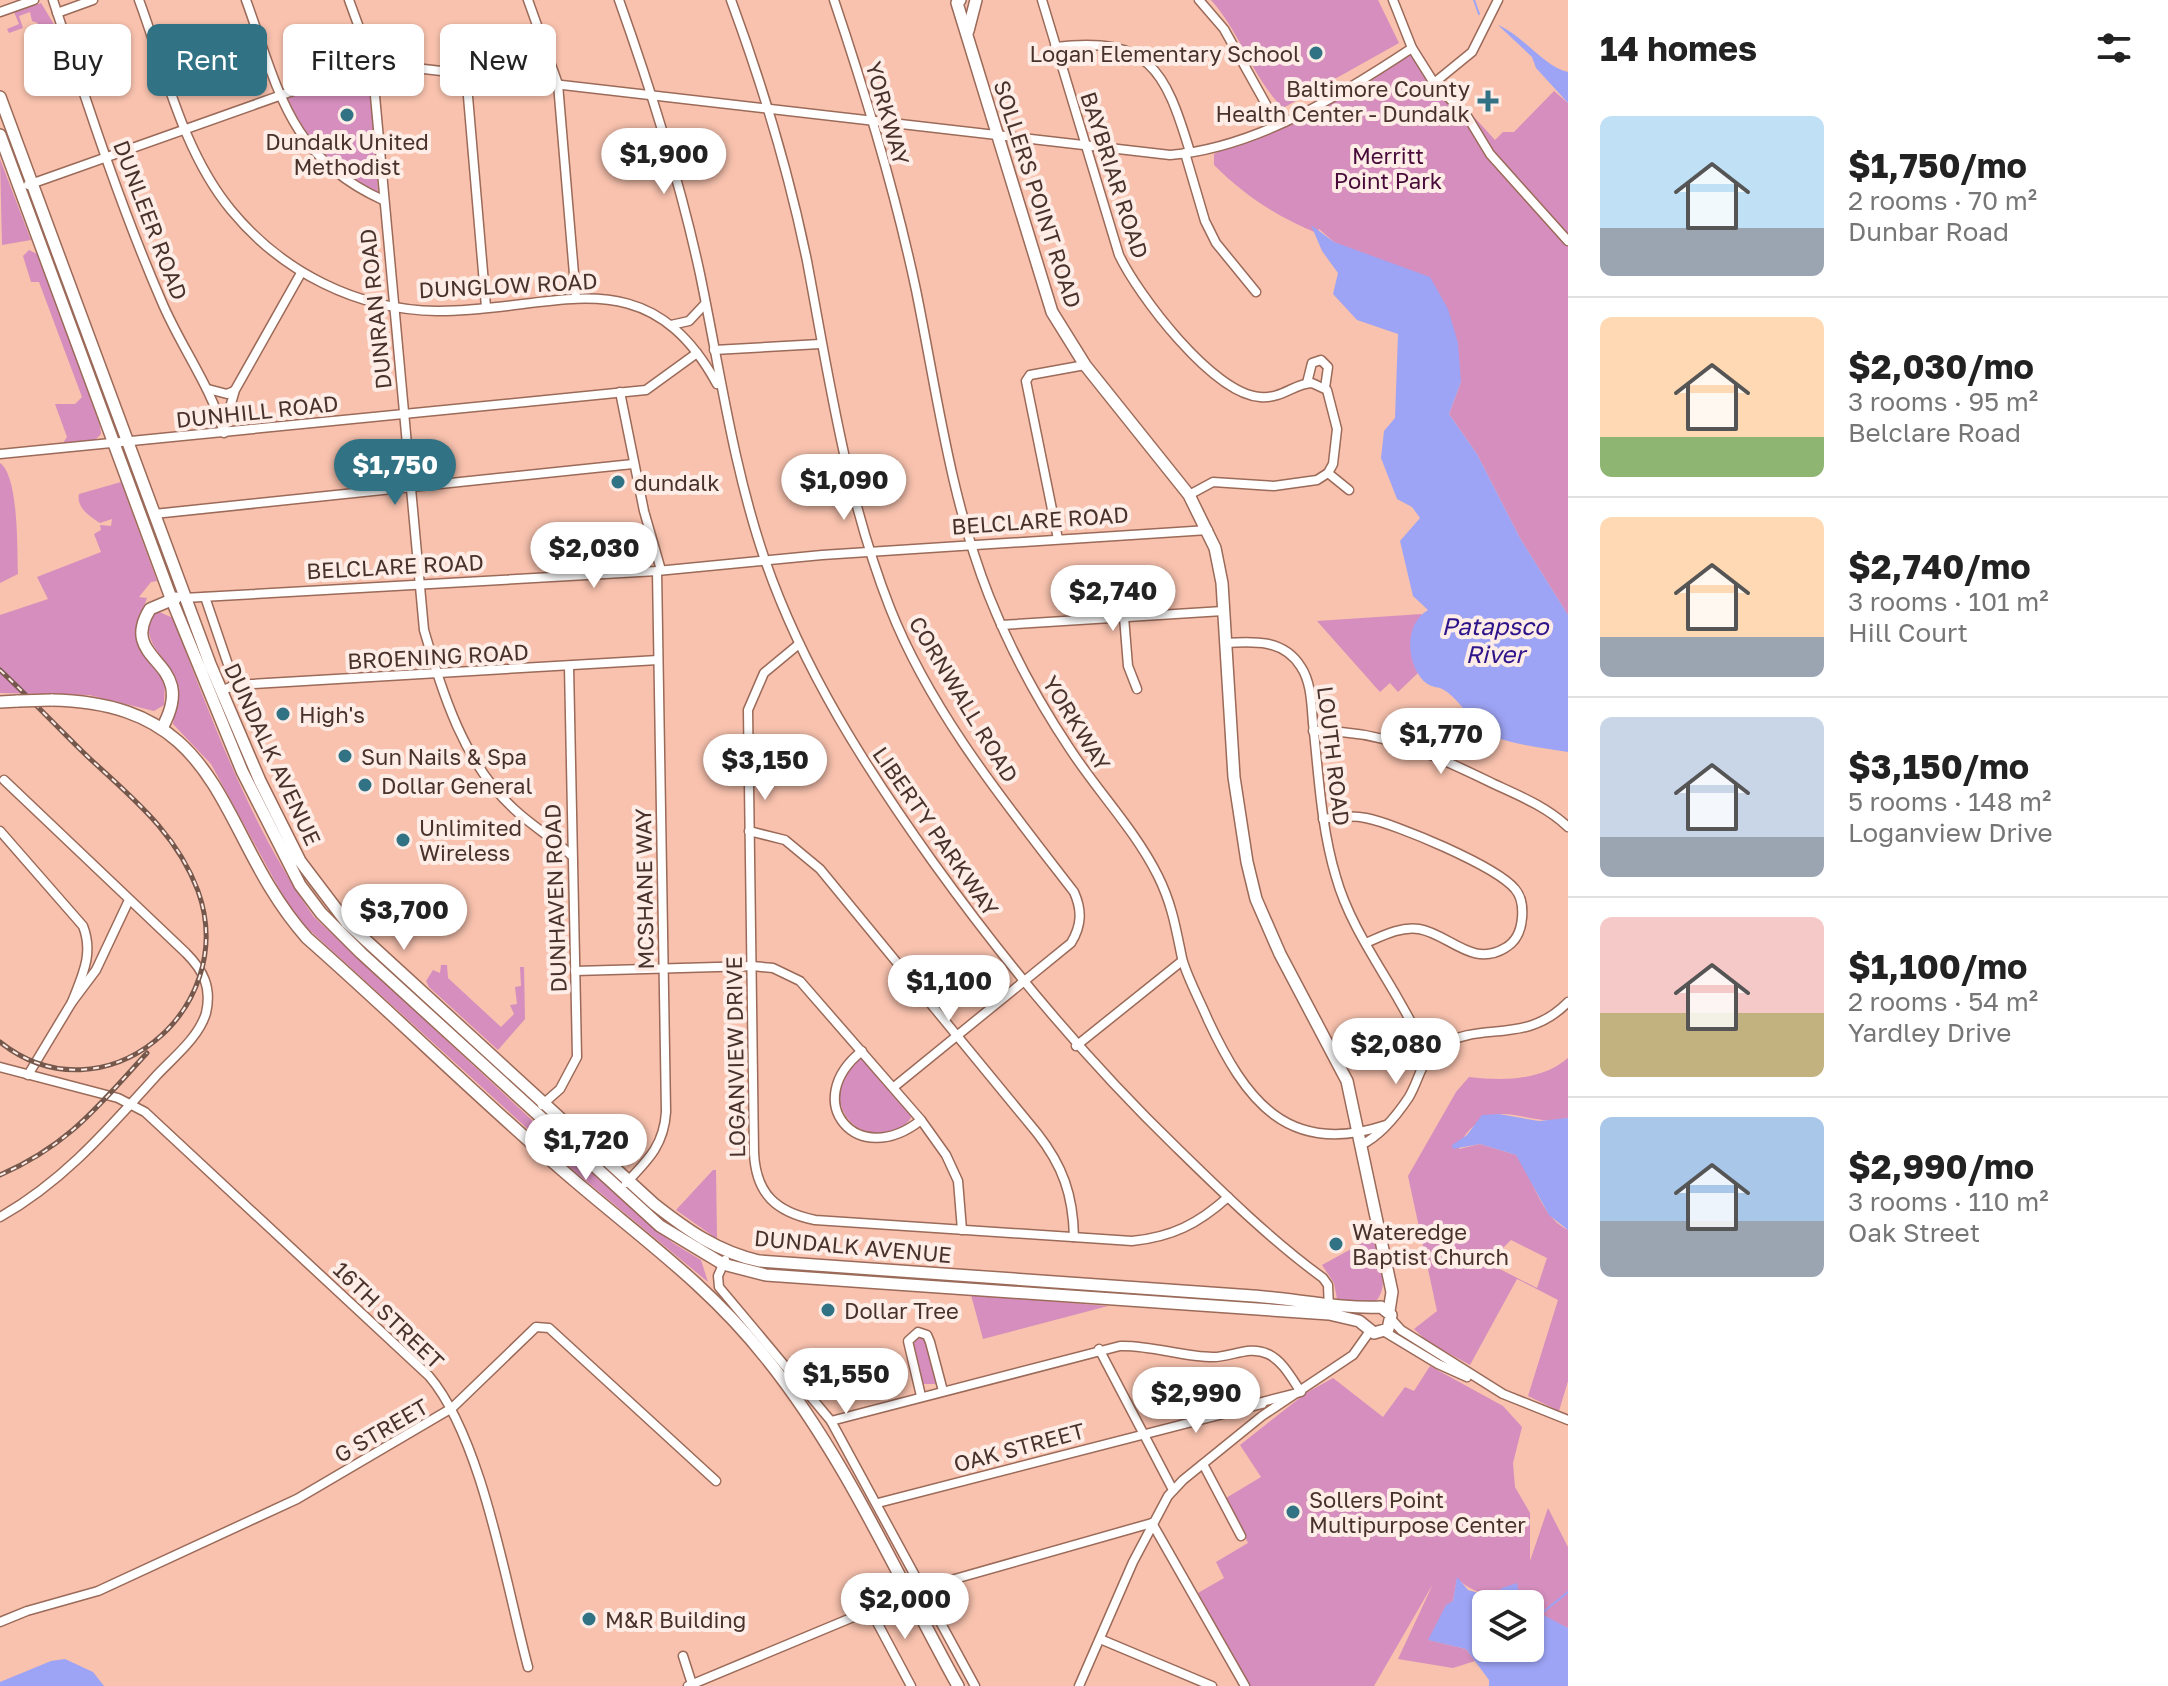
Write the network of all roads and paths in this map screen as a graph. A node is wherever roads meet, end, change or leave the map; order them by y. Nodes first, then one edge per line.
1 (34, 0) edge
2 (53, 0) edge
3 (93, 0) edge
4 (139, 0) edge
5 (246, 0) edge
6 (349, 0) edge
7 (528, 0) edge
8 (619, 0) edge
9 (731, 0) edge
10 (834, 0) edge
11 (975, 0) edge
12 (1042, 0) edge
13 (1199, 0) edge
14 (1393, 0) edge
15 (1498, 0) edge
16 (958, 3) edge
17 (0, 12) edge
18 (57, 13) junction
19 (358, 24) edge
20 (968, 31) junction
21 (1055, 47) junction
22 (1412, 48) junction
23 (1434, 83) junction
24 (558, 84) junction
25 (281, 95) junction
26 (653, 95) junction
27 (375, 96) edge
28 (468, 96) edge
29 (0, 97) edge
30 (767, 109) junction
31 (874, 121) junction
32 (1277, 124) junction
33 (186, 130) junction
34 (0, 135) edge
35 (997, 137) junction
36 (1086, 147) junction
37 (1188, 153) junction
38 (108, 159) junction
39 (26, 186) junction
40 (383, 200) junction
41 (1568, 241) edge
42 (301, 273) junction
43 (1256, 292) dead end
44 (576, 298) junction
45 (705, 304) junction
46 (393, 305) junction
47 (486, 307) junction
48 (671, 325) junction
49 (820, 344) junction
50 (714, 350) junction
51 (697, 353) junction
52 (1085, 365) junction
53 (1307, 383) junction
54 (1325, 388) junction
55 (208, 389) junction
56 (235, 390) junction
57 (720, 390) junction
58 (620, 392) junction
59 (403, 414) junction
60 (224, 433) junction
61 (127, 442) junction
62 (114, 443) junction
63 (0, 454) edge
64 (633, 464) junction
65 (1328, 473) junction
66 (410, 489) junction
67 (1349, 490) dead end
68 (1189, 495) junction
69 (154, 514) junction
70 (1208, 530) junction
71 (1058, 539) junction
72 (972, 544) junction
73 (870, 552) junction
74 (766, 562) junction
75 (659, 570) junction
76 (420, 585) junction
77 (205, 597) junction
78 (178, 598) junction
79 (1223, 611) junction
80 (1124, 617) junction
81 (1001, 625) junction
82 (1225, 643) junction
83 (799, 644) junction
84 (658, 660) junction
85 (569, 666) junction
86 (437, 674) junction
87 (235, 685) junction
88 (1137, 689) dead end
89 (221, 691) junction
90 (0, 702) edge
91 (162, 728) junction
92 (1313, 731) junction
93 (247, 768) junction
94 (4, 780) dead end
95 (1323, 819) junction
96 (1568, 827) edge
97 (0, 831) edge
98 (749, 831) junction
99 (571, 855) junction
100 (129, 900) junction
101 (1366, 943) junction
102 (1182, 961) junction
103 (752, 966) junction
104 (663, 967) junction
105 (575, 971) junction
106 (1022, 983) junction
107 (72, 1002) junction
108 (1568, 1002) edge
109 (957, 1037) junction
110 (1076, 1046) junction
111 (862, 1051) junction
112 (1424, 1058) junction
113 (0, 1067) edge
114 (28, 1075) junction
115 (894, 1087) junction
116 (544, 1103) junction
117 (131, 1104) junction
118 (535, 1113) junction
119 (921, 1120) junction
120 (1386, 1125) junction
121 (1358, 1131) junction
122 (1361, 1145) junction
123 (624, 1185) junction
124 (1228, 1197) junction
125 (0, 1217) edge
126 (962, 1230) junction
127 (1074, 1237) junction
128 (729, 1252) junction
129 (723, 1264) junction
130 (1388, 1285) junction
131 (1329, 1308) junction
132 (1373, 1308) junction
133 (1390, 1315) junction
134 (1369, 1329) junction
135 (1385, 1332) junction
136 (1099, 1349) junction
137 (1472, 1377) junction
138 (943, 1391) junction
139 (1301, 1392) junction
140 (921, 1396) junction
141 (1262, 1402) junction
142 (452, 1408) junction
143 (1262, 1416) junction
144 (1568, 1420) edge
145 (831, 1421) junction
146 (1141, 1433) junction
147 (1203, 1464) junction
148 (716, 1481) dead end
149 (1173, 1490) junction
150 (878, 1503) junction
151 (1152, 1523) junction
152 (1241, 1536) dead end
153 (923, 1588) junction
154 (908, 1595) junction
155 (871, 1611) junction
156 (0, 1622) edge
157 (1100, 1639) junction
158 (683, 1656) dead end
159 (528, 1667) dead end
160 (1241, 1684) edge
161 (690, 1685) edge
162 (911, 1686) edge
163 (958, 1686) edge
164 (975, 1686) edge
165 (1079, 1686) edge
166 (1212, 1686) edge

1 - 17 street
2 - 18 street, DUNLEER ROAD
3 - 18 street
4 - 33 street, DUNGLOW ROAD
5 - 25 street
6 - 19 street, DUNRAN ROAD
7 - 24 street
8 - 26 street, LIBERTY PARKWAY
9 - 30 street, CORNWALL ROAD
10 - 31 street, YORKWAY
11 - 16 main road
11 - 20 main road
12 - 21 street, BAYBRIAR ROAD
13 - 32 street
14 - 22 street
15 - 23 street
16 - 20 main road, SOLLERS POINT ROAD
18 - 38 street, DUNLEER ROAD
20 - 35 main road, SOLLERS POINT ROAD
21 - 36 street, BAYBRIAR ROAD
21 - 37 street
22 - 23 street
22 - 32 street
23 - 41 street
24 - 26 street
24 - 44 street
25 - 33 street
25 - 40 street
26 - 30 street
26 - 45 street, LIBERTY PARKWAY
27 - 40 street, DUNRAN ROAD
28 - 47 street
29 - 39 main road, DUNDALK AVENUE
30 - 31 street
30 - 49 street, CORNWALL ROAD
31 - 35 street
31 - 72 street, YORKWAY
32 - 37 street
33 - 38 street
33 - 42 street, DUNGLOW ROAD
34 - 39 main road, DUNDALK AVENUE
35 - 36 street
35 - 52 main road, SOLLERS POINT ROAD
36 - 37 street
36 - 53 street, BAYBRIAR ROAD
37 - 43 street
38 - 39 street
38 - 55 street, DUNLEER ROAD
39 - 61 main road, DUNDALK AVENUE
39 - 62 main road, DUNDALK AVENUE
40 - 46 street, DUNRAN ROAD
42 - 46 street, DUNGLOW ROAD
42 - 56 street
44 - 47 street, DUNGLOW ROAD
44 - 48 street, DUNGLOW ROAD
45 - 48 street
45 - 50 street, LIBERTY PARKWAY
46 - 47 street, DUNGLOW ROAD
46 - 59 street, DUNRAN ROAD
48 - 51 street, DUNGLOW ROAD
49 - 50 street
49 - 73 street, CORNWALL ROAD
50 - 57 street, LIBERTY PARKWAY
51 - 57 street, DUNGLOW ROAD
51 - 58 street, DUNHILL ROAD
52 - 68 main road, SOLLERS POINT ROAD
52 - 71 street
53 - 54 street
53 - 54 street, BAYBRIAR ROAD
54 - 65 street, BAYBRIAR ROAD
55 - 56 street
55 - 60 street, DUNLEER ROAD
56 - 60 street
57 - 74 street, LIBERTY PARKWAY
58 - 59 street, DUNHILL ROAD
58 - 64 street, MCSHANE WAY
59 - 60 street, DUNHILL ROAD
59 - 66 street, DUNRAN ROAD
60 - 61 street, DUNHILL ROAD
61 - 62 street, DUNHILL ROAD
61 - 69 main road, DUNDALK AVENUE
62 - 63 street, DUNHILL ROAD
62 - 78 main road, DUNDALK AVENUE
64 - 66 street
64 - 75 street, MCSHANE WAY
65 - 67 street
65 - 68 street
66 - 69 street
66 - 76 street, DUNRAN ROAD
68 - 70 main road, SOLLERS POINT ROAD
69 - 78 main road, DUNDALK AVENUE
70 - 71 street, BELCLARE ROAD
70 - 79 main road, SOLLERS POINT ROAD
71 - 72 street, BELCLARE ROAD
72 - 73 street, BELCLARE ROAD
72 - 81 street, YORKWAY
73 - 74 street, BELCLARE ROAD
73 - 106 street, CORNWALL ROAD
74 - 75 street, BELCLARE ROAD
74 - 83 street, LIBERTY PARKWAY
75 - 76 street, BELCLARE ROAD
75 - 84 street, MCSHANE WAY
76 - 77 street, BELCLARE ROAD
76 - 86 street, DUNRAN ROAD
77 - 78 street, BELCLARE ROAD
77 - 87 street, DUNDALK AVENUE
78 - 89 main road, DUNDALK AVENUE
78 - 91 main road
78 - 93 main road, DUNDALK AVENUE
79 - 80 street
79 - 82 main road, SOLLERS POINT ROAD
80 - 81 street
80 - 88 street
81 - 102 street, YORKWAY
82 - 92 street, LOUTH ROAD
82 - 121 main road, SOLLERS POINT ROAD
83 - 98 street, LOGANVIEW DRIVE
83 - 106 street, LIBERTY PARKWAY
84 - 85 street, BROENING ROAD
84 - 104 street, MCSHANE WAY
85 - 86 street, BROENING ROAD
85 - 99 street, DUNHAVEN ROAD
86 - 87 street, BROENING ROAD
86 - 99 street, DUNRAN ROAD
87 - 89 street, BROENING ROAD
89 - 93 main road, DUNDALK AVENUE
90 - 91 main road, bridge
91 - 154 main road
92 - 95 street, LOUTH ROAD
92 - 96 street
93 - 116 main road, DUNDALK AVENUE
93 - 118 main road, DUNDALK AVENUE
94 - 100 street
95 - 101 street, LOUTH ROAD
95 - 101 street
97 - 107 street
98 - 103 street, LOGANVIEW DRIVE
98 - 109 street
99 - 105 street, DUNHAVEN ROAD
100 - 107 street
100 - 117 street
101 - 112 street, LOUTH ROAD
102 - 110 street
102 - 121 street, YORKWAY
103 - 104 street
103 - 111 street
103 - 126 street, LOGANVIEW DRIVE
104 - 105 street
104 - 123 street, MCSHANE WAY
105 - 116 street, DUNHAVEN ROAD
106 - 109 street, CORNWALL ROAD
106 - 110 street, LIBERTY PARKWAY
107 - 114 street
108 - 112 street
109 - 115 street, CORNWALL ROAD
109 - 127 street
110 - 124 street, LIBERTY PARKWAY
111 - 115 street
111 - 119 street
112 - 120 street
113 - 114 street
114 - 117 street
115 - 119 street
116 - 118 street, DUNHAVEN ROAD
116 - 123 main road, DUNDALK AVENUE
117 - 125 street
117 - 142 street, 16TH STREET
118 - 123 main road, DUNDALK AVENUE
119 - 126 street
120 - 121 street, YORKWAY
120 - 122 street
121 - 122 main road, SOLLERS POINT ROAD
122 - 130 main road, SOLLERS POINT ROAD
123 - 128 main road, DUNDALK AVENUE
123 - 129 main road, DUNDALK AVENUE
124 - 127 street, LOGANVIEW DRIVE
124 - 131 street, LIBERTY PARKWAY
126 - 127 street, LOGANVIEW DRIVE
128 - 129 street
128 - 131 main road, DUNDALK AVENUE
129 - 131 main road, DUNDALK AVENUE
129 - 145 street
130 - 132 main road
130 - 133 main road, SOLLERS POINT ROAD
131 - 132 main road, DUNDALK AVENUE
131 - 134 main road, DUNDALK AVENUE
132 - 133 main road, DUNDALK AVENUE
132 - 134 main road
133 - 135 main road
133 - 137 street, DUNDALK AVENUE
134 - 135 main road, DUNDALK AVENUE
134 - 139 street
135 - 137 street, DUNDALK AVENUE
136 - 138 street
136 - 139 street
136 - 146 street
137 - 144 street, DUNDALK AVENUE
138 - 140 street
138 - 140 street
139 - 141 street, OAK STREET
139 - 143 street
140 - 145 street
141 - 143 street
141 - 146 street, OAK STREET
142 - 148 street, G STREET
142 - 156 street, G STREET
142 - 159 street, 16TH STREET
143 - 147 street
145 - 150 street
146 - 149 street
146 - 150 street, OAK STREET
147 - 149 street
147 - 152 street
149 - 151 street
150 - 153 street
151 - 153 street
151 - 157 street
151 - 160 street
153 - 154 street
153 - 164 street
154 - 155 street
154 - 163 main road
155 - 161 street
155 - 162 street
157 - 165 street
157 - 166 street
158 - 161 street

